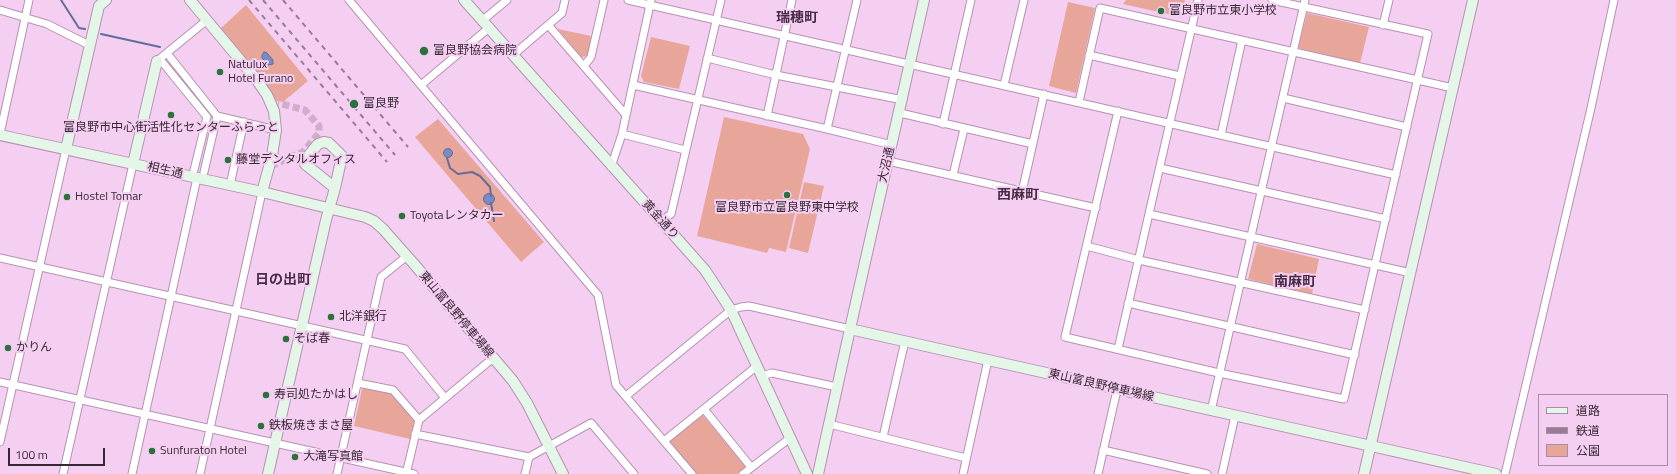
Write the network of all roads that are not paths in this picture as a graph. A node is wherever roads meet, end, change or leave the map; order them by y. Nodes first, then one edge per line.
1 (29, 0) edge
2 (106, 0) edge
3 (190, 0) edge
4 (349, 0) edge
5 (464, 0) edge
6 (507, 0) edge
7 (565, 0) edge
8 (604, 0) edge
9 (628, 0) edge
10 (721, 0) edge
11 (792, 0) edge
12 (857, 0) edge
13 (924, 0) edge
14 (971, 0) edge
15 (1024, 0) edge
16 (1198, 0) edge
17 (1272, 0) edge
18 (1389, 0) edge
19 (1473, 0) edge
20 (1614, 0) edge
21 (650, 3) edge
22 (1304, 4) edge
23 (0, 10) edge
24 (26, 16) junction
25 (716, 19) junction
26 (207, 20) junction
27 (486, 24) junction
28 (1383, 25) junction
29 (549, 26) junction
30 (1191, 29) junction
31 (784, 35) junction
32 (1242, 40) junction
33 (89, 45) junction
34 (846, 49) junction
35 (1293, 52) junction
36 (513, 55) junction
37 (1089, 55) junction
38 (170, 57) dead end
39 (707, 58) junction
40 (160, 62) junction
41 (911, 64) junction
42 (584, 66) junction
43 (955, 74) junction
44 (776, 75) junction
45 (1180, 76) junction
46 (1418, 80) junction
47 (421, 85) junction
48 (633, 85) junction
49 (1004, 85) junction
50 (837, 87) junction
51 (1453, 88) junction
52 (1044, 94) junction
53 (1283, 98) junction
54 (697, 99) junction
55 (903, 100) junction
56 (1079, 102) junction
57 (1118, 111) junction
58 (900, 114) junction
59 (626, 115) junction
60 (217, 116) junction
61 (767, 116) junction
62 (244, 122) junction
63 (1169, 123) junction
64 (943, 124) junction
65 (1407, 127) junction
66 (827, 129) junction
67 (964, 129) junction
68 (276, 130) junction
69 (0, 134) edge
70 (622, 134) junction
71 (1221, 135) junction
72 (1033, 144) junction
73 (892, 145) junction
74 (1271, 146) junction
75 (66, 149) junction
76 (685, 150) junction
77 (888, 161) junction
78 (133, 164) junction
79 (611, 167) junction
80 (1160, 168) junction
81 (199, 174) junction
82 (953, 175) junction
83 (1396, 175) junction
84 (230, 185) junction
85 (335, 188) junction
86 (262, 192) junction
87 (1022, 192) junction
88 (1261, 192) junction
89 (329, 208) junction
90 (1096, 208) junction
91 (1149, 214) junction
92 (1386, 219) junction
93 (661, 221) junction
94 (1251, 236) junction
95 (1087, 246) junction
96 (407, 256) junction
97 (0, 258) edge
98 (1139, 260) junction
99 (1375, 264) junction
100 (39, 267) junction
101 (1411, 273) junction
102 (106, 282) junction
103 (1240, 282) junction
104 (171, 297) junction
105 (1128, 303) junction
106 (731, 310) junction
107 (1365, 310) junction
108 (236, 312) junction
109 (302, 326) junction
110 (1230, 327) junction
111 (850, 330) junction
112 (367, 341) junction
113 (905, 341) junction
114 (1118, 349) junction
115 (1354, 355) junction
116 (493, 358) junction
117 (988, 360) junction
118 (757, 366) junction
119 (1219, 373) junction
120 (761, 376) junction
121 (0, 382) edge
122 (358, 382) junction
123 (13, 384) junction
124 (837, 386) junction
125 (1117, 390) junction
126 (626, 396) junction
127 (80, 398) junction
128 (445, 398) junction
129 (704, 409) junction
130 (1211, 411) junction
131 (146, 414) junction
132 (1235, 416) junction
133 (419, 420) junction
134 (829, 424) junction
135 (210, 428) junction
136 (415, 434) junction
137 (883, 437) junction
138 (790, 438) junction
139 (664, 441) junction
140 (0, 442) edge
141 (276, 443) junction
142 (549, 445) junction
143 (1371, 445) junction
144 (1103, 450) junction
145 (529, 457) junction
146 (341, 458) junction
147 (966, 458) junction
148 (751, 468) junction
149 (409, 473) edge
150 (63, 474) edge
151 (132, 474) edge
152 (200, 474) edge
153 (268, 474) edge
154 (337, 474) edge
155 (525, 474) edge
156 (563, 474) edge
157 (634, 474) edge
158 (692, 474) edge
159 (743, 474) edge
160 (807, 474) edge
161 (818, 474) edge
162 (963, 474) edge
163 (1098, 474) edge
164 (1207, 474) edge
165 (1222, 474) edge
166 (1364, 474) edge
167 (1496, 474) edge
168 (1505, 474) edge

1 - 24 street
2 - 33 street
3 - 26 street
4 - 47 street
5 - 27 street, 黄金通り
6 - 27 street
7 - 29 street
8 - 42 street
9 - 21 street
10 - 25 street
11 - 31 street
12 - 34 street
13 - 41 street, 大沼通
14 - 43 street
15 - 49 street
16 - 30 street
17 - 22 street
18 - 28 street
19 - 51 street
20 - 168 street
21 - 25 street
21 - 48 street
22 - 28 street
22 - 35 street
23 - 24 street
24 - 33 street
24 - 69 street
25 - 31 street
25 - 39 street
26 - 40 street
26 - 68 street
27 - 36 street, 黄金通り
27 - 47 street
28 - 46 street
29 - 36 street
29 - 42 street
30 - 32 street
30 - 37 street
30 - 45 street
31 - 34 street
31 - 44 street
32 - 35 street
32 - 71 street
33 - 75 street
34 - 41 street
34 - 50 street
35 - 46 street
35 - 53 street
36 - 79 street, 黄金通り
37 - 45 street
37 - 56 street
38 - 60 street
39 - 44 street
39 - 54 street
40 - 78 street
40 - 81 street
41 - 43 street
41 - 55 street, 大沼通
42 - 59 street
43 - 49 street
43 - 64 street
44 - 50 street
44 - 61 street
45 - 63 street
46 - 51 street
46 - 65 street
47 - 126 street
48 - 54 street
48 - 59 street
49 - 52 street
50 - 55 street
50 - 66 street
51 - 101 street
52 - 56 street
52 - 72 street
53 - 65 street
53 - 74 street
54 - 61 street
54 - 76 street
55 - 58 street, 大沼通
56 - 57 street
57 - 63 street
57 - 90 street
58 - 64 street
58 - 73 street, 大沼通
59 - 70 street
60 - 62 street
60 - 81 street
61 - 66 street
62 - 68 street
62 - 84 street
63 - 71 street
63 - 80 street
64 - 67 street
65 - 83 street
66 - 73 street
67 - 72 street
67 - 82 street
68 - 86 street
69 - 75 street, 相生通
70 - 76 street
70 - 79 street
71 - 74 street
72 - 87 street
73 - 77 street, 大沼通
74 - 83 street
74 - 88 street
75 - 78 street, 相生通
75 - 100 street
76 - 93 street
77 - 82 street
77 - 111 street, 大沼通
78 - 81 street, 相生通
78 - 102 street
79 - 93 street, 黄金通り
80 - 88 street
80 - 91 street
81 - 84 street, 相生通
81 - 104 street
82 - 87 street
83 - 92 street
84 - 86 street, 相生通
85 - 85 street
85 - 89 street
86 - 89 street, 相生通
86 - 108 street
87 - 90 street
88 - 92 street
88 - 94 street
89 - 96 street, 東山富良野停車場線
89 - 109 street
90 - 95 street
91 - 94 street
91 - 98 street
92 - 99 street
93 - 106 street, 黄金通り
94 - 99 street
94 - 103 street
95 - 98 street
95 - 114 street
96 - 112 street
96 - 116 street, 東山富良野停車場線
97 - 100 street
98 - 103 street
98 - 105 street
99 - 101 street
99 - 107 street
100 - 102 street
100 - 123 street
101 - 143 street
102 - 104 street
102 - 127 street
103 - 107 street
103 - 110 street
104 - 108 street
104 - 131 street
105 - 110 street
105 - 114 street
106 - 111 street
106 - 118 street, 黄金通り
106 - 126 street
107 - 115 street
108 - 109 street
108 - 135 street
109 - 112 street
109 - 141 street
110 - 115 street
110 - 119 street
111 - 113 street, 東山富良野停車場線
111 - 124 street
112 - 122 street
112 - 128 street
113 - 117 street, 東山富良野停車場線
113 - 137 street
114 - 119 street
115 - 119 street
116 - 128 street
116 - 142 street, 東山富良野停車場線
117 - 125 street, 東山富良野停車場線
117 - 147 street
118 - 120 street, 黄金通り
118 - 129 street
119 - 130 street
120 - 124 street
120 - 138 street, 黄金通り
121 - 123 street
122 - 133 street
122 - 146 street
123 - 127 street
123 - 140 street
124 - 134 street
125 - 130 street, 東山富良野停車場線
125 - 144 street
126 - 139 street
127 - 131 street
127 - 150 street
128 - 133 street
129 - 139 street
129 - 148 street
130 - 132 street, 東山富良野停車場線
131 - 135 street
131 - 151 street
132 - 143 street, 東山富良野停車場線
132 - 165 street
133 - 136 street
134 - 137 street
134 - 161 street
135 - 141 street
135 - 152 street
136 - 145 street
136 - 149 street
137 - 147 street
138 - 148 street
138 - 160 street, 黄金通り
139 - 158 street
141 - 146 street
141 - 153 street
142 - 145 street
142 - 156 street, 東山富良野停車場線
142 - 157 street
143 - 166 street
143 - 167 street, 東山富良野停車場線
144 - 163 street
144 - 164 street
145 - 155 street
146 - 149 street
146 - 154 street
147 - 162 street
148 - 159 street

